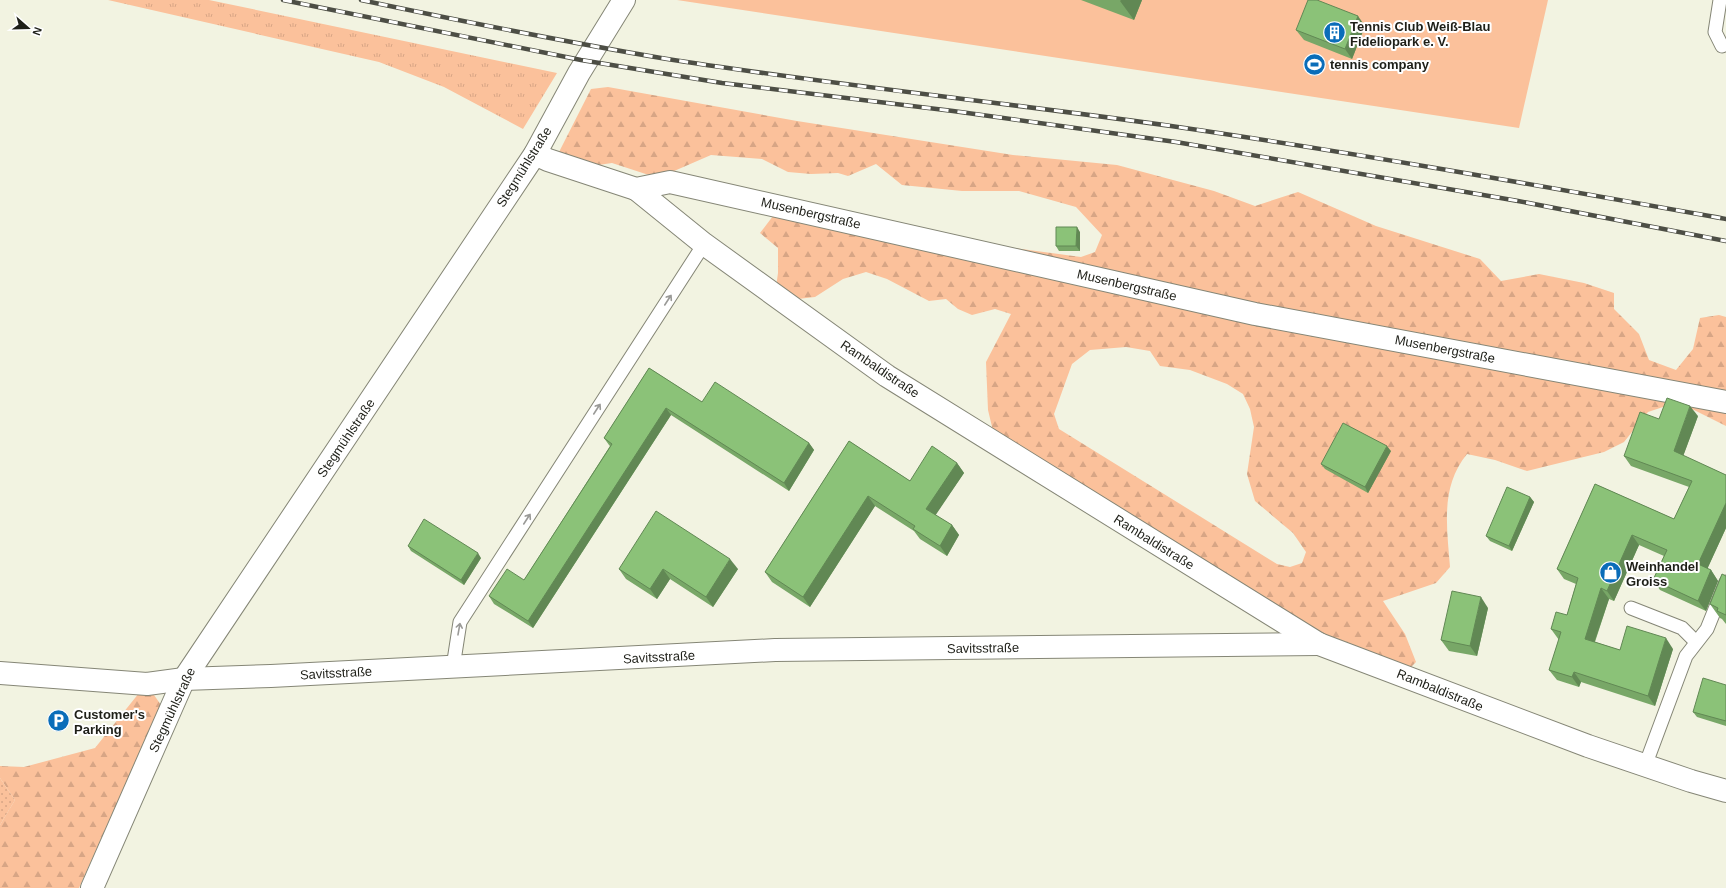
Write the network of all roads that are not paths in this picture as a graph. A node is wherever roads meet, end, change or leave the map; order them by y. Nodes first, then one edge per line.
1 (624, 0) edge
2 (1720, 0) edge
3 (1722, 46) dead end
4 (536, 154) junction
5 (636, 189) junction
6 (704, 244) junction
7 (1726, 402) edge
8 (1726, 582) edge
9 (1631, 608) dead end
10 (1696, 642) junction
11 (1319, 644) junction
12 (452, 667) junction
13 (0, 673) edge
14 (184, 678) junction
15 (1645, 766) junction
16 (1726, 791) edge
17 (92, 888) edge

1 - 4 street, Stegmühlstraße
2 - 3 lane
4 - 5 street, Musenbergstraße
4 - 14 street, Stegmühlstraße
5 - 6 street, Rambaldistraße
5 - 7 street, Musenbergstraße
6 - 11 street, Rambaldistraße
12 -> 6 lane
8 - 10 lane
9 - 10 lane
10 - 15 lane
11 - 12 street, Savitsstraße
11 - 15 street, Rambaldistraße
12 - 14 street, Savitsstraße
13 - 14 street, Savitsstraße
14 - 17 street, Stegmühlstraße
15 - 16 street, Rambaldistraße

